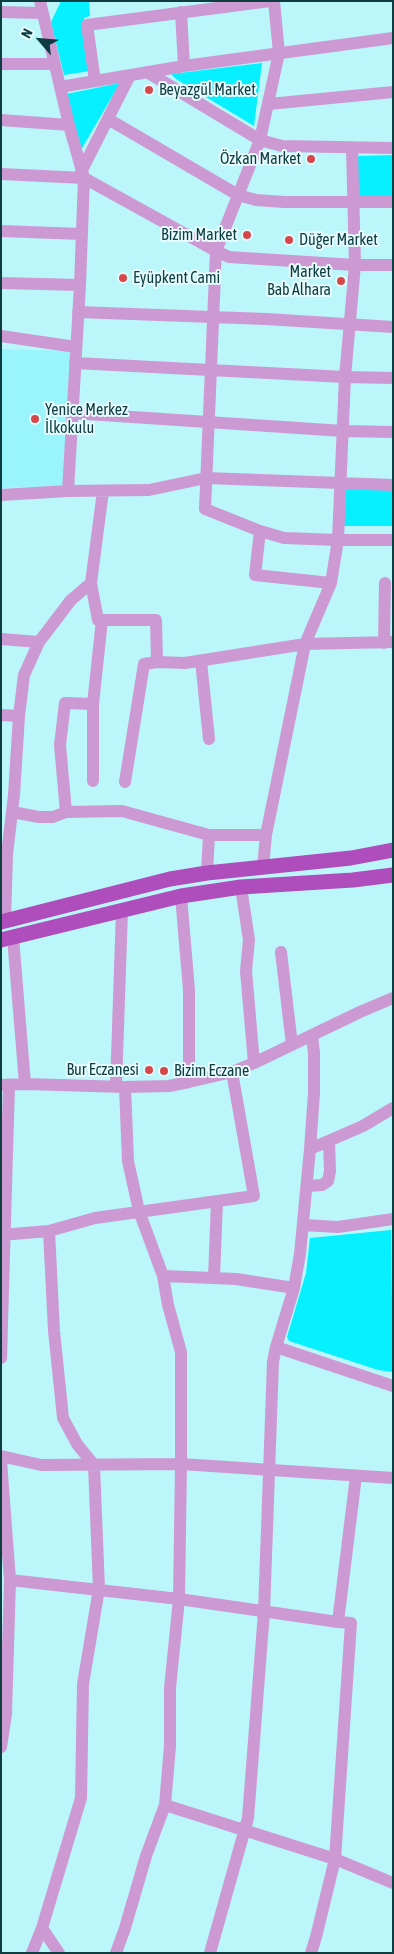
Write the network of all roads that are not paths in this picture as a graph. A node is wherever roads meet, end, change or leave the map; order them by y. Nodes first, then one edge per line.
1 (272, 1) edge
2 (41, 7) edge
3 (178, 9) edge
4 (1, 12) edge
5 (393, 38) edge
6 (279, 53) junction
7 (1, 64) edge
8 (54, 64) junction
9 (184, 66) junction
10 (148, 72) junction
11 (130, 75) junction
12 (94, 81) junction
13 (60, 87) junction
14 (393, 92) edge
15 (269, 104) junction
16 (108, 119) junction
17 (1, 120) edge
18 (69, 125) junction
19 (260, 140) junction
20 (352, 147) junction
21 (393, 148) edge
22 (1, 174) edge
23 (83, 175) junction
24 (238, 195) junction
25 (354, 202) junction
26 (393, 202) edge
27 (1, 231) edge
28 (81, 234) junction
29 (216, 251) junction
30 (355, 265) junction
31 (393, 265) edge
32 (2, 283) edge
33 (80, 285) junction
34 (1, 289) edge
35 (78, 312) junction
36 (214, 317) junction
37 (349, 324) junction
38 (393, 327) edge
39 (1, 336) edge
40 (76, 347) junction
41 (76, 363) junction
42 (212, 369) junction
43 (344, 377) junction
44 (393, 378) edge
45 (72, 413) junction
46 (210, 422) junction
47 (343, 431) junction
48 (393, 432) edge
49 (206, 478) junction
50 (341, 483) junction
51 (393, 485) edge
52 (68, 491) junction
53 (103, 491) junction
54 (1, 495) edge
55 (260, 531) junction
56 (338, 540) junction
57 (393, 540) edge
58 (91, 583) junction
59 (385, 583) dead end
60 (331, 584) junction
61 (102, 620) junction
62 (1, 639) edge
63 (39, 642) junction
64 (388, 642) edge
65 (305, 644) junction
66 (201, 661) junction
67 (157, 662) junction
68 (93, 704) junction
69 (1, 715) edge
70 (19, 716) junction
71 (209, 738) dead end
72 (93, 782) dead end
73 (125, 782) dead end
74 (12, 812) junction
75 (66, 812) junction
76 (209, 835) junction
77 (266, 835) junction
78 (393, 850) edge
79 (263, 867) junction
80 (207, 873) junction
81 (393, 875) edge
82 (375, 878) junction
83 (393, 879) edge
84 (240, 887) junction
85 (181, 896) junction
86 (122, 911) junction
87 (3, 921) edge
88 (7, 938) edge
89 (281, 952) dead end
90 (393, 998) edge
91 (312, 1035) junction
92 (292, 1044) junction
93 (254, 1063) junction
94 (232, 1072) junction
95 (189, 1082) junction
96 (25, 1084) junction
97 (5, 1085) edge
98 (121, 1086) junction
99 (393, 1108) edge
100 (329, 1140) junction
101 (310, 1149) junction
102 (4, 1155) edge
103 (307, 1186) junction
104 (217, 1201) junction
105 (139, 1211) junction
106 (393, 1219) edge
107 (303, 1225) junction
108 (49, 1231) junction
109 (3, 1235) edge
110 (164, 1276) junction
111 (214, 1278) junction
112 (294, 1288) junction
113 (276, 1347) junction
114 (1, 1358) edge
115 (393, 1386) edge
116 (1, 1456) edge
117 (1, 1461) edge
118 (181, 1464) junction
119 (94, 1465) junction
120 (270, 1470) junction
121 (356, 1476) junction
122 (393, 1478) edge
123 (10, 1580) junction
124 (99, 1589) junction
125 (179, 1599) junction
126 (264, 1612) junction
127 (338, 1622) junction
128 (1, 1747) edge
129 (165, 1805) junction
130 (243, 1831) junction
131 (335, 1859) junction
132 (393, 1883) edge
133 (42, 1928) junction
134 (32, 1953) edge
135 (59, 1953) edge
136 (116, 1953) edge
137 (210, 1953) edge
138 (311, 1953) edge

1 - 3 street
1 - 6 street
2 - 4 street
2 - 8 street
3 - 9 street
3 - 12 street
5 - 6 street
6 - 9 street
6 - 15 street
7 - 8 street
8 - 13 street
9 - 10 street
10 - 11 street
10 - 19 street
11 - 12 street
11 - 16 street
12 - 13 street
13 - 18 street
14 - 15 street
15 - 19 street
16 - 23 street
16 - 24 street
17 - 18 street
18 - 23 street
19 - 20 street
19 - 24 street
20 - 21 street
20 - 25 street
22 - 23 street
23 - 28 street
23 - 29 street
24 - 25 street
24 - 29 street
25 - 26 street
25 - 30 street
27 - 28 street
28 - 33 street
29 - 30 street
29 - 36 street
30 - 31 street
30 - 37 street
32 - 33 street
32 - 34 street
33 - 35 street
35 - 36 street
35 - 40 street
36 - 37 street
36 - 42 street
37 - 38 street
37 - 43 street
39 - 40 street
40 - 41 street
41 - 42 street
41 - 45 street
42 - 43 street
42 - 46 street
43 - 44 street
43 - 47 street
45 - 46 street
45 - 52 street
46 - 47 street
46 - 49 street
47 - 48 street
47 - 50 street
49 - 50 street
49 - 53 street
49 - 55 street
50 - 51 street
50 - 56 street
52 - 53 street
52 - 54 street
53 - 58 street
55 - 56 street
55 - 60 street
56 - 57 street
56 - 60 street
58 - 61 street
58 - 63 street
59 - 64 street
60 - 65 street
61 - 67 street
61 - 68 street
62 - 63 street
63 - 70 street
64 - 65 street
65 - 66 street
65 - 77 street
66 - 67 street
66 - 71 street
67 - 73 street
68 - 72 street
68 - 75 street
69 - 70 street
70 - 74 street
74 - 75 street
74 - 87 street
75 - 76 street
76 - 77 street
76 - 80 street
77 - 79 street
78 - 79 main road
79 - 80 main road
80 - 87 main road
81 - 82 main road
82 - 83 main road
82 - 84 main road
84 - 85 main road
84 - 93 street
85 - 86 main road
85 - 95 street
86 - 88 main road
86 - 98 street
88 - 96 street
89 - 92 street
90 - 91 street
91 - 92 street
91 - 101 street
92 - 93 street
93 - 94 street
94 - 95 street
94 - 104 street
95 - 98 street
96 - 97 street
96 - 98 street
97 - 102 street
98 - 105 street
99 - 100 street
100 - 101 street
100 - 103 street
101 - 103 street
102 - 109 street
103 - 107 street
104 - 105 street
104 - 111 street
105 - 108 street
105 - 110 street
106 - 107 street
107 - 112 street
108 - 109 street
108 - 119 street
109 - 114 street
110 - 111 street
110 - 118 street
111 - 112 street
112 - 113 street
113 - 115 street
113 - 120 street
116 - 119 street
117 - 123 street
118 - 119 street
118 - 120 street
118 - 125 street
119 - 124 street
120 - 121 street
120 - 126 street
121 - 122 street
121 - 127 street
123 - 124 street
123 - 128 street
124 - 125 street
124 - 133 street
125 - 126 street
125 - 129 street
126 - 127 street
126 - 130 street
127 - 131 street
129 - 130 street
129 - 136 street
130 - 131 street
130 - 137 street
131 - 132 street
131 - 138 street
133 - 134 street
133 - 135 street

